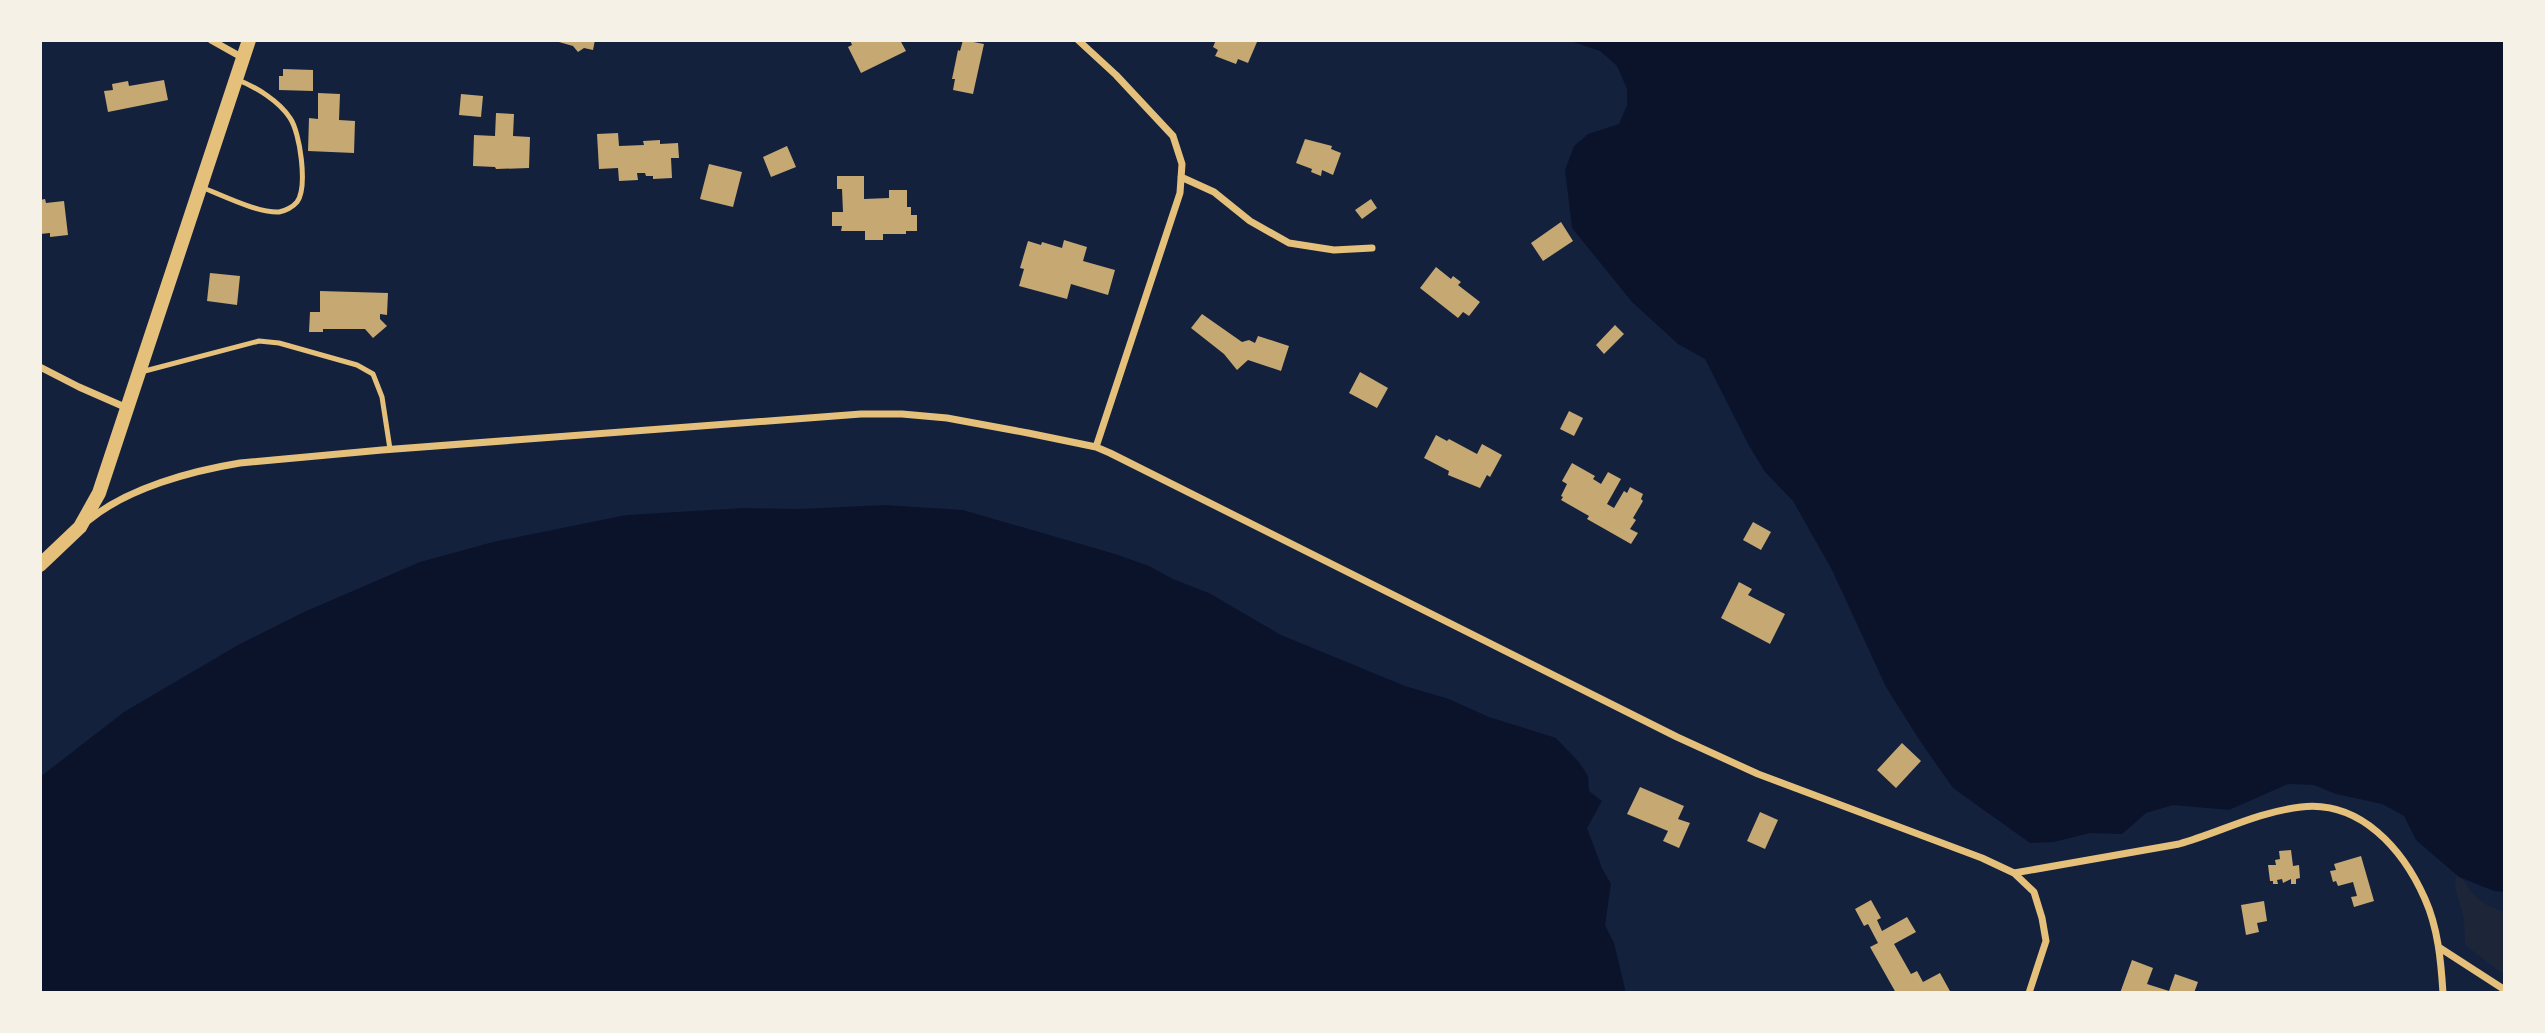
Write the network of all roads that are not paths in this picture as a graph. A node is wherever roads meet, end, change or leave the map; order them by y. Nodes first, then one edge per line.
1 (211, 40) edge
2 (249, 40) edge
3 (1078, 40) edge
4 (243, 59) junction
5 (236, 80) junction
6 (1181, 177) junction
7 (201, 187) junction
8 (1373, 248) dead end
9 (40, 367) edge
10 (141, 372) junction
11 (127, 408) junction
12 (1096, 447) junction
13 (390, 450) junction
14 (80, 527) junction
15 (40, 565) edge
16 (2014, 873) junction
17 (2440, 948) junction
18 (2505, 990) edge
19 (2029, 993) edge
20 (2443, 993) edge

1 - 4 street
2 - 4 main road
3 - 6 street
4 - 5 main road
5 - 7 main road
5 - 7 lane
6 - 8 street
6 - 12 street
7 - 10 main road
9 - 11 street
10 - 11 main road
10 - 13 lane
11 - 14 main road
12 - 13 street
12 - 16 street
13 - 14 street
14 - 15 main road
16 - 17 street
16 - 19 street
17 - 18 street
17 - 20 street

